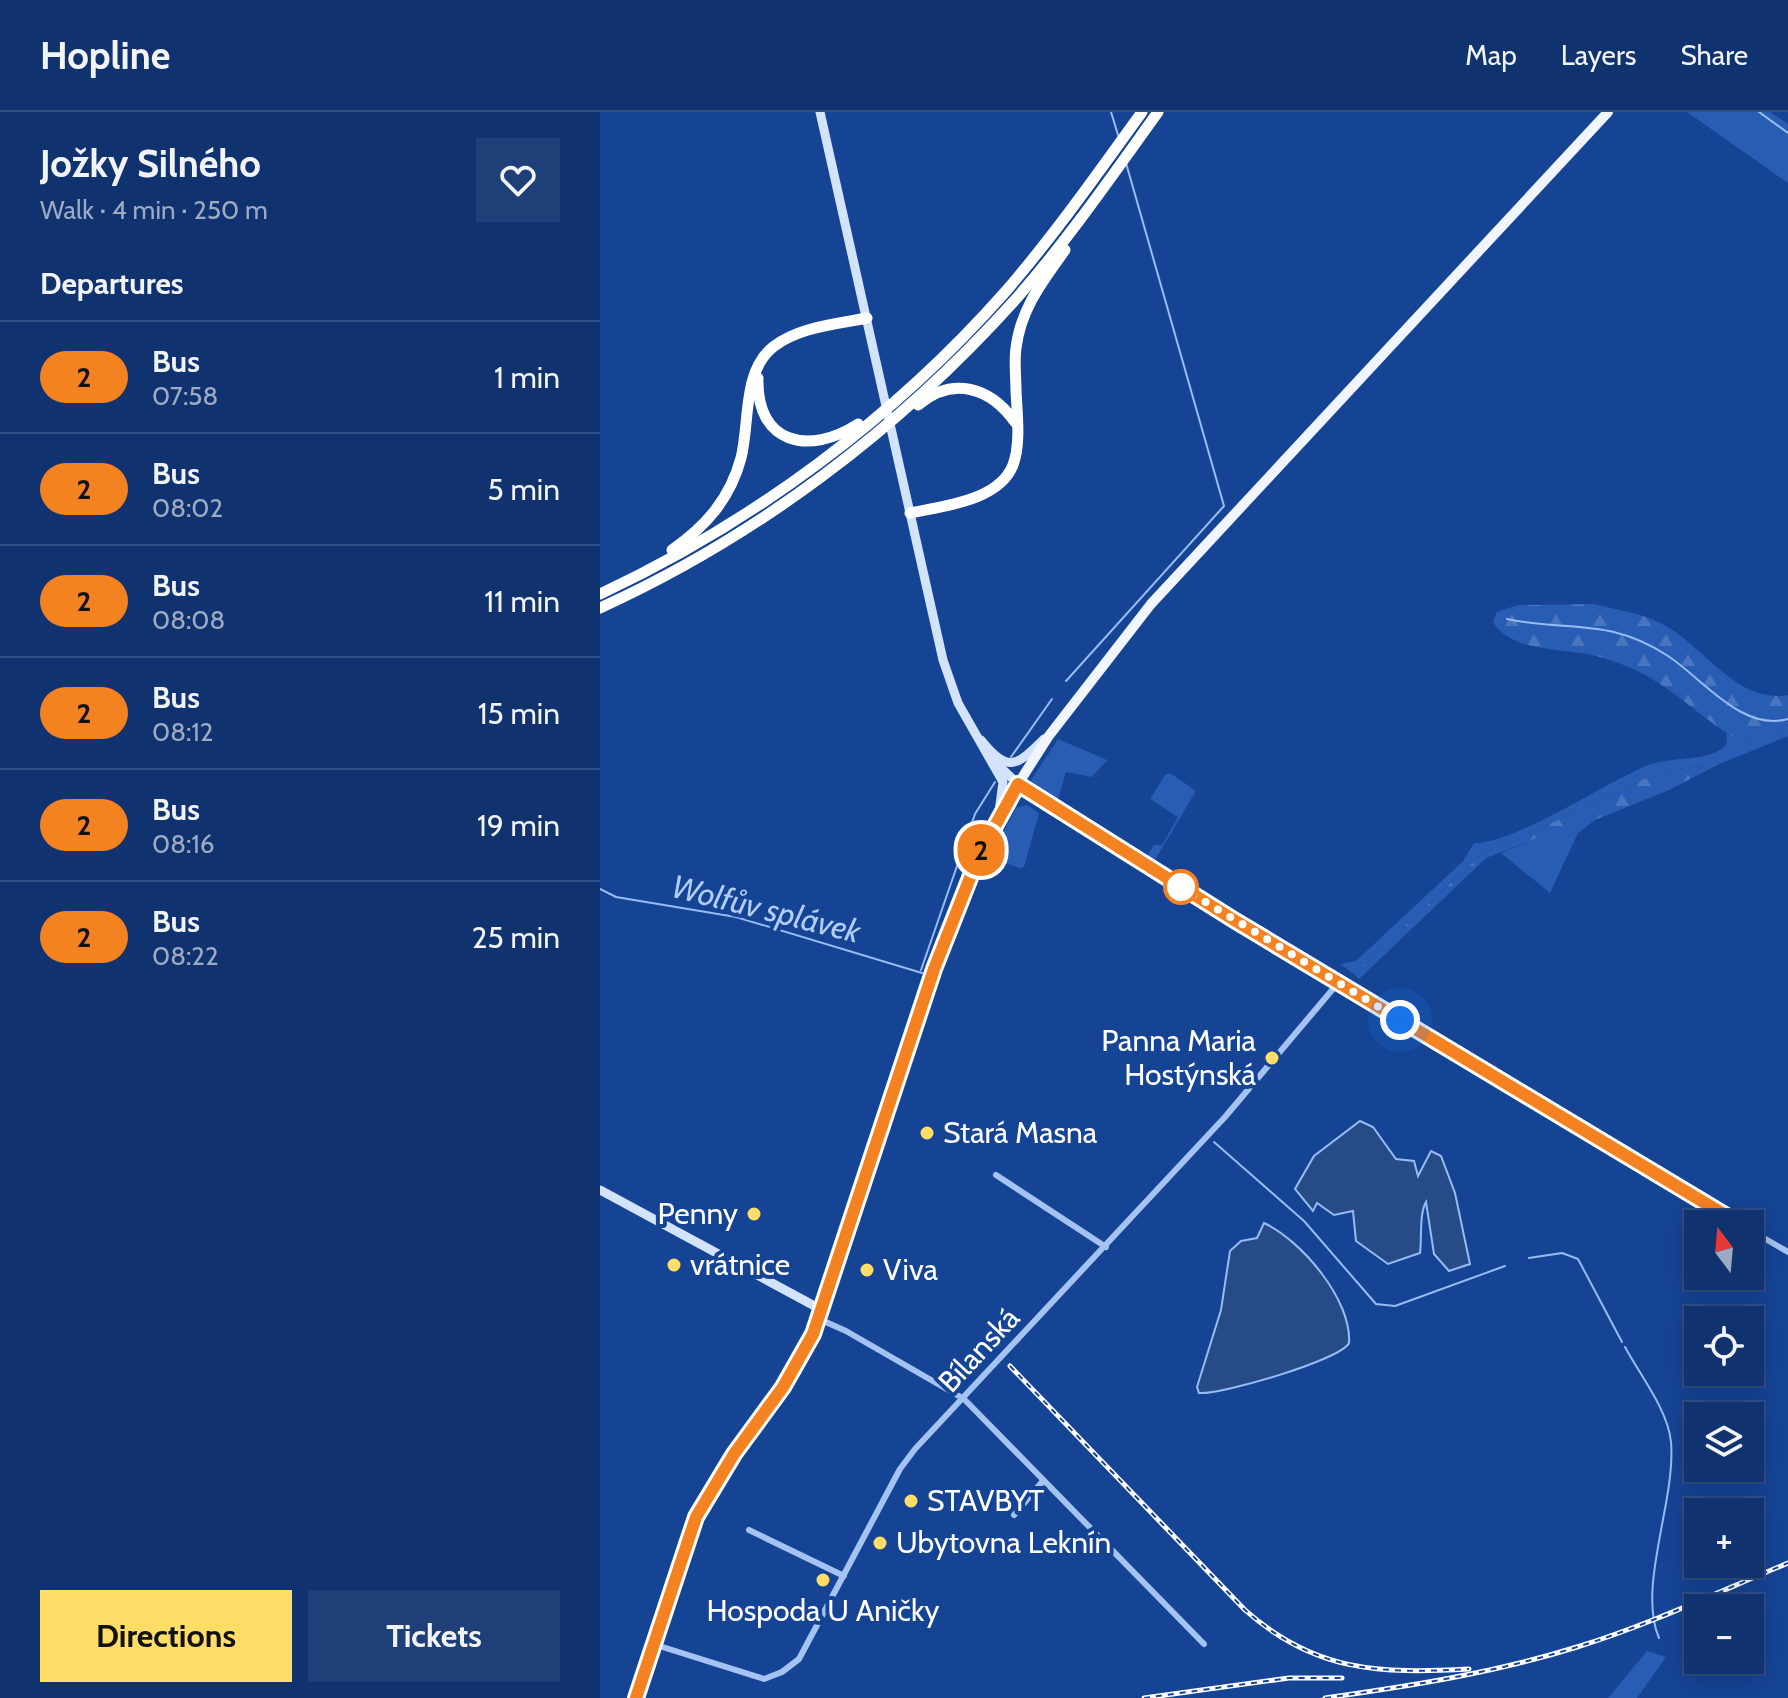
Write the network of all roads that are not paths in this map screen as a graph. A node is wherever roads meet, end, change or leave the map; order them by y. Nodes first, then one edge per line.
1 (820, 112) edge
2 (1142, 112) edge
3 (1158, 112) edge
4 (1608, 112) edge
5 (1084, 214) junction
6 (867, 318) junction
7 (758, 369) junction
8 (897, 399) junction
9 (1016, 424) junction
10 (875, 435) junction
11 (910, 513) junction
12 (621, 584) junction
13 (600, 594) edge
14 (600, 608) edge
15 (1055, 728) junction
16 (973, 731) junction
17 (1018, 784) junction
18 (999, 814) junction
19 (1338, 983) junction
20 (996, 1175) dead end
21 (600, 1190) edge
22 (1717, 1210) edge
23 (1764, 1238) edge
24 (1106, 1247) junction
25 (1788, 1252) edge
26 (820, 1314) junction
27 (964, 1399) junction
28 (1042, 1482) junction
29 (1014, 1515) dead end
30 (749, 1530) dead end
31 (844, 1576) junction
32 (653, 1644) junction
33 (1204, 1644) dead end
34 (636, 1698) edge

1 - 6 street
2 - 8 highway
3 - 5 highway
4 - 15 main road
5 - 9 highway
5 - 10 highway
6 - 7 highway
6 - 11 street
7 - 8 highway
7 - 12 highway
8 - 12 highway
9 - 10 highway
9 - 11 highway
10 - 14 highway
11 - 16 street
12 - 13 highway
15 - 16 street
15 - 17 main road
16 - 17 street
16 - 18 street
17 - 18 main road
17 - 19 street
18 - 26 main road
19 - 22 street
19 - 24 street, Bílanská
20 - 24 street
21 - 26 street
23 - 25 street
24 - 27 street, Bílanská
26 - 27 street
26 - 32 main road
27 - 28 street
27 - 31 street, Bílanská
28 - 29 street
28 - 33 street
30 - 31 street
31 - 32 street, Bílanská
32 - 34 main road

